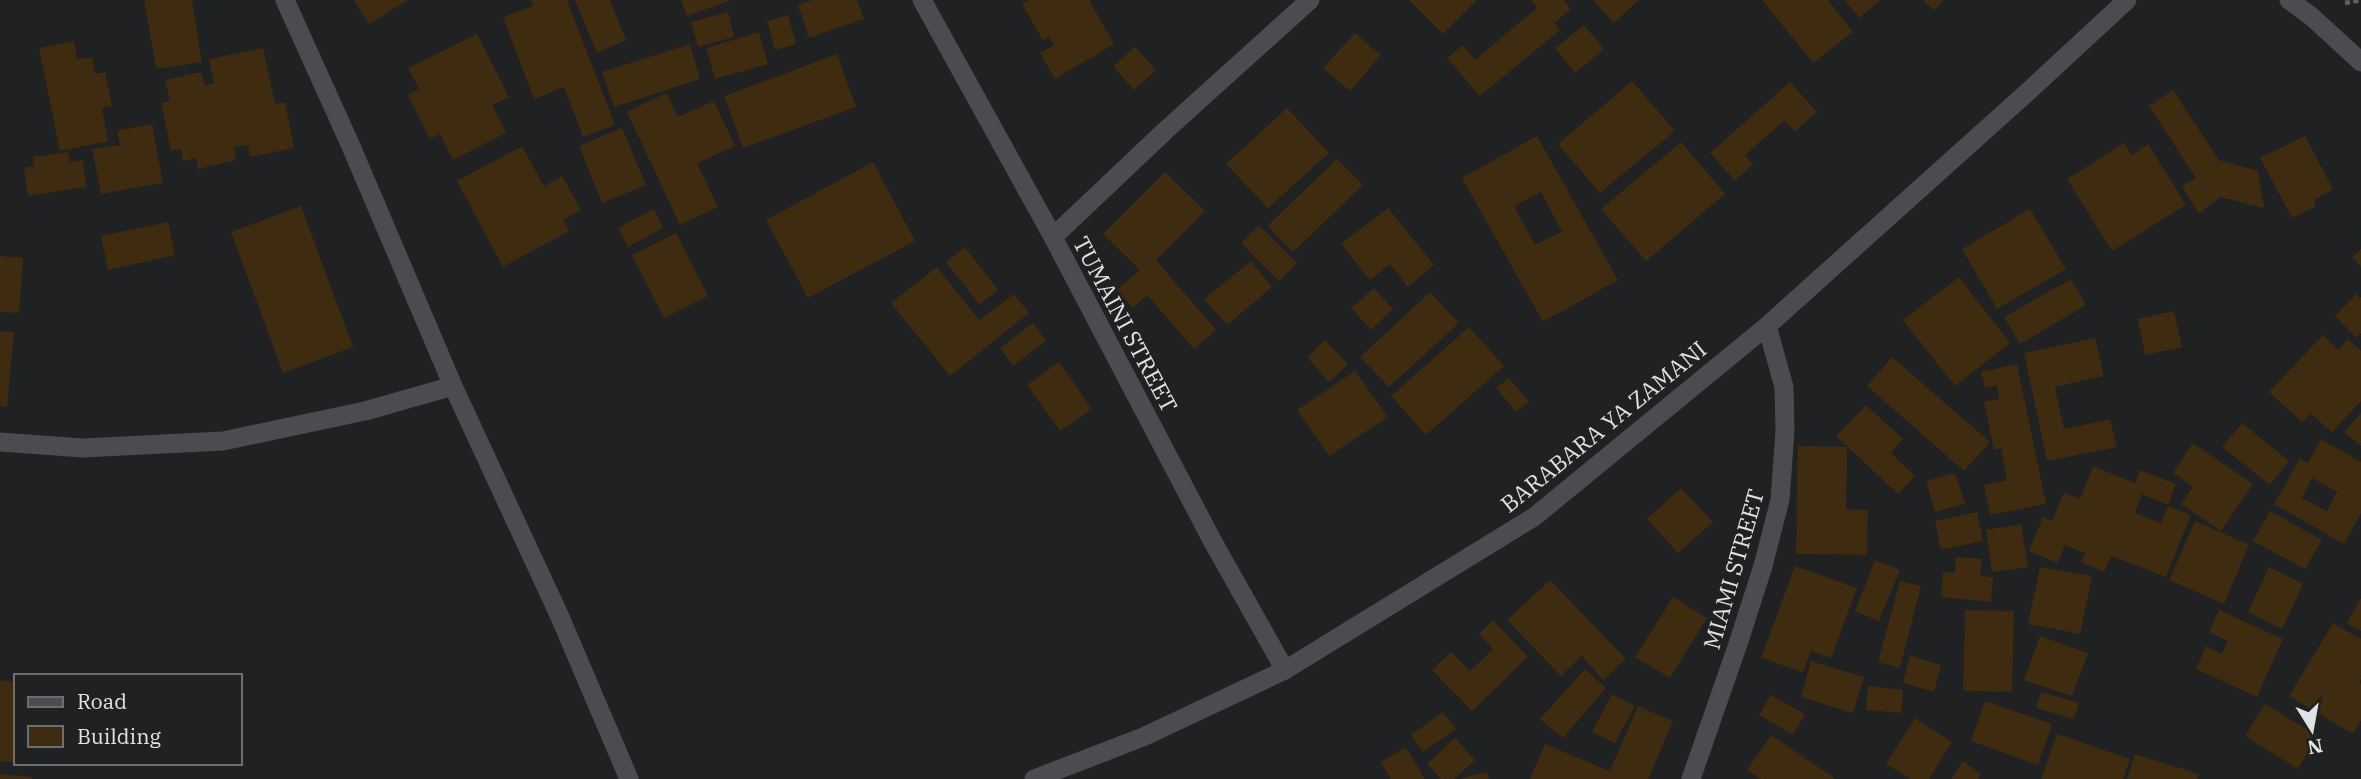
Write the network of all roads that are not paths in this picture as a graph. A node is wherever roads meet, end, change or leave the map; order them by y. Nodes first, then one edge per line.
1 (285, 0) edge
2 (922, 0) edge
3 (1310, 0) edge
4 (2127, 0) edge
5 (2289, 0) edge
6 (2361, 62) edge
7 (1053, 237) junction
8 (1767, 326) junction
9 (453, 386) junction
10 (0, 442) edge
11 (1286, 670) junction
12 (629, 779) edge
13 (1034, 779) edge
14 (1691, 779) edge

1 - 9 street
2 - 7 street, TUMAINI STREET
3 - 7 street
4 - 8 street, BARABARA YA ZAMANI
5 - 6 street
7 - 11 street, TUMAINI STREET
8 - 11 street, BARABARA YA ZAMANI
8 - 14 street, MIAMI STREET
9 - 10 street
9 - 12 street
11 - 13 street, BARABARA YA ZAMANI

